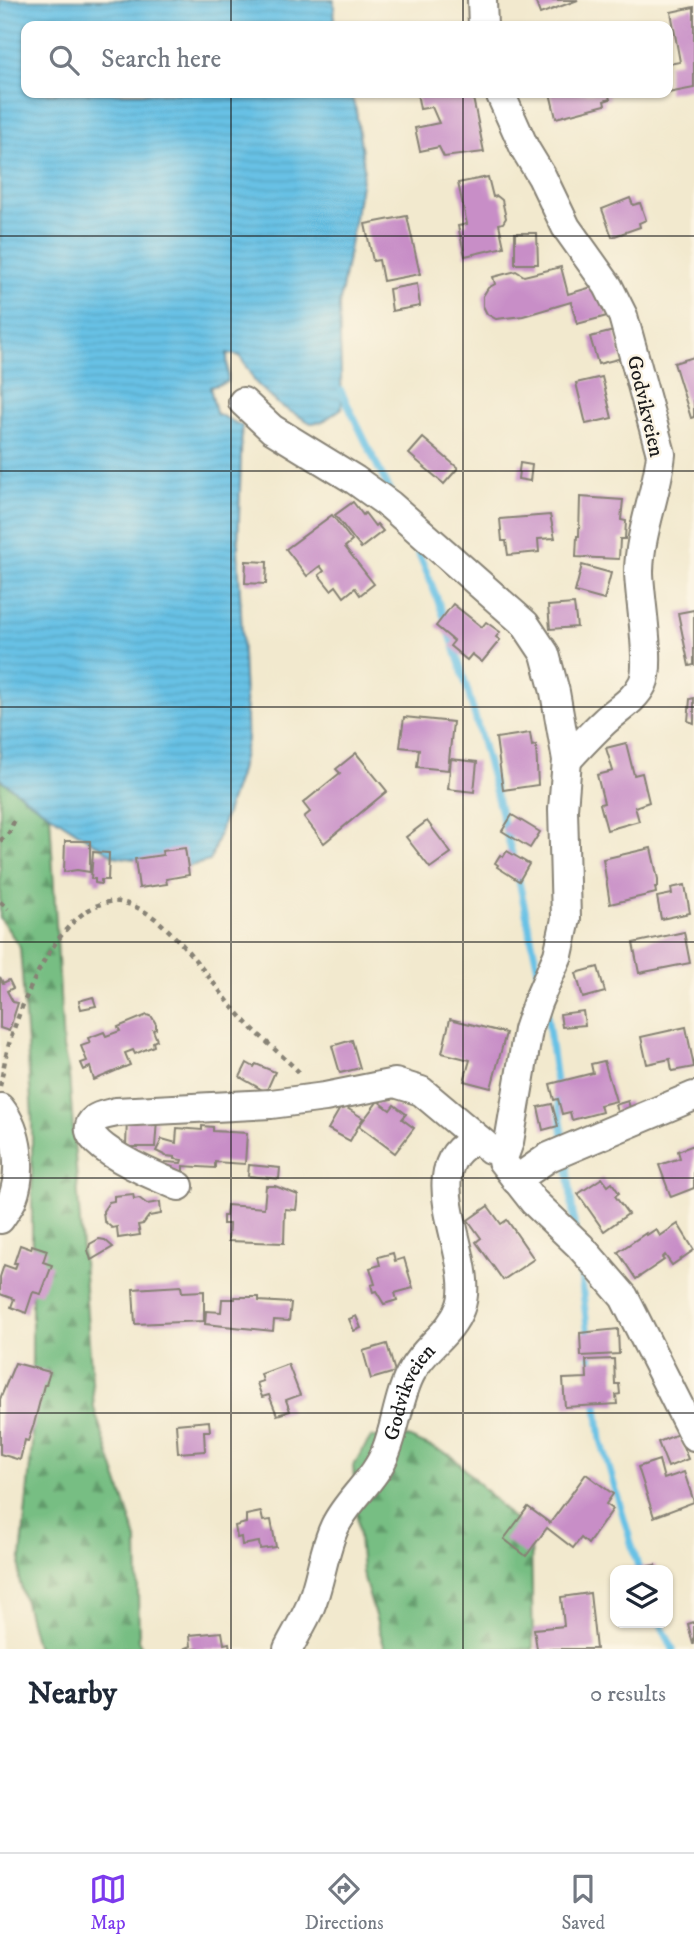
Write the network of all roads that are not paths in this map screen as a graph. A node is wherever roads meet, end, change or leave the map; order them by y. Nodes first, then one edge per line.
1 (482, 0) edge
2 (483, 21) edge
3 (502, 98) edge
4 (243, 402) dead end
5 (567, 760) junction
6 (694, 1096) edge
7 (0, 1108) edge
8 (478, 1139) junction
9 (509, 1170) junction
10 (179, 1186) dead end
11 (0, 1219) edge
12 (694, 1436) edge
13 (288, 1649) edge

1 - 2 street
3 - 5 street, Godvikveien
4 - 5 street
5 - 9 street
6 - 9 street
7 - 11 street
8 - 9 street
8 - 10 street
8 - 13 street, Godvikveien
9 - 12 street

